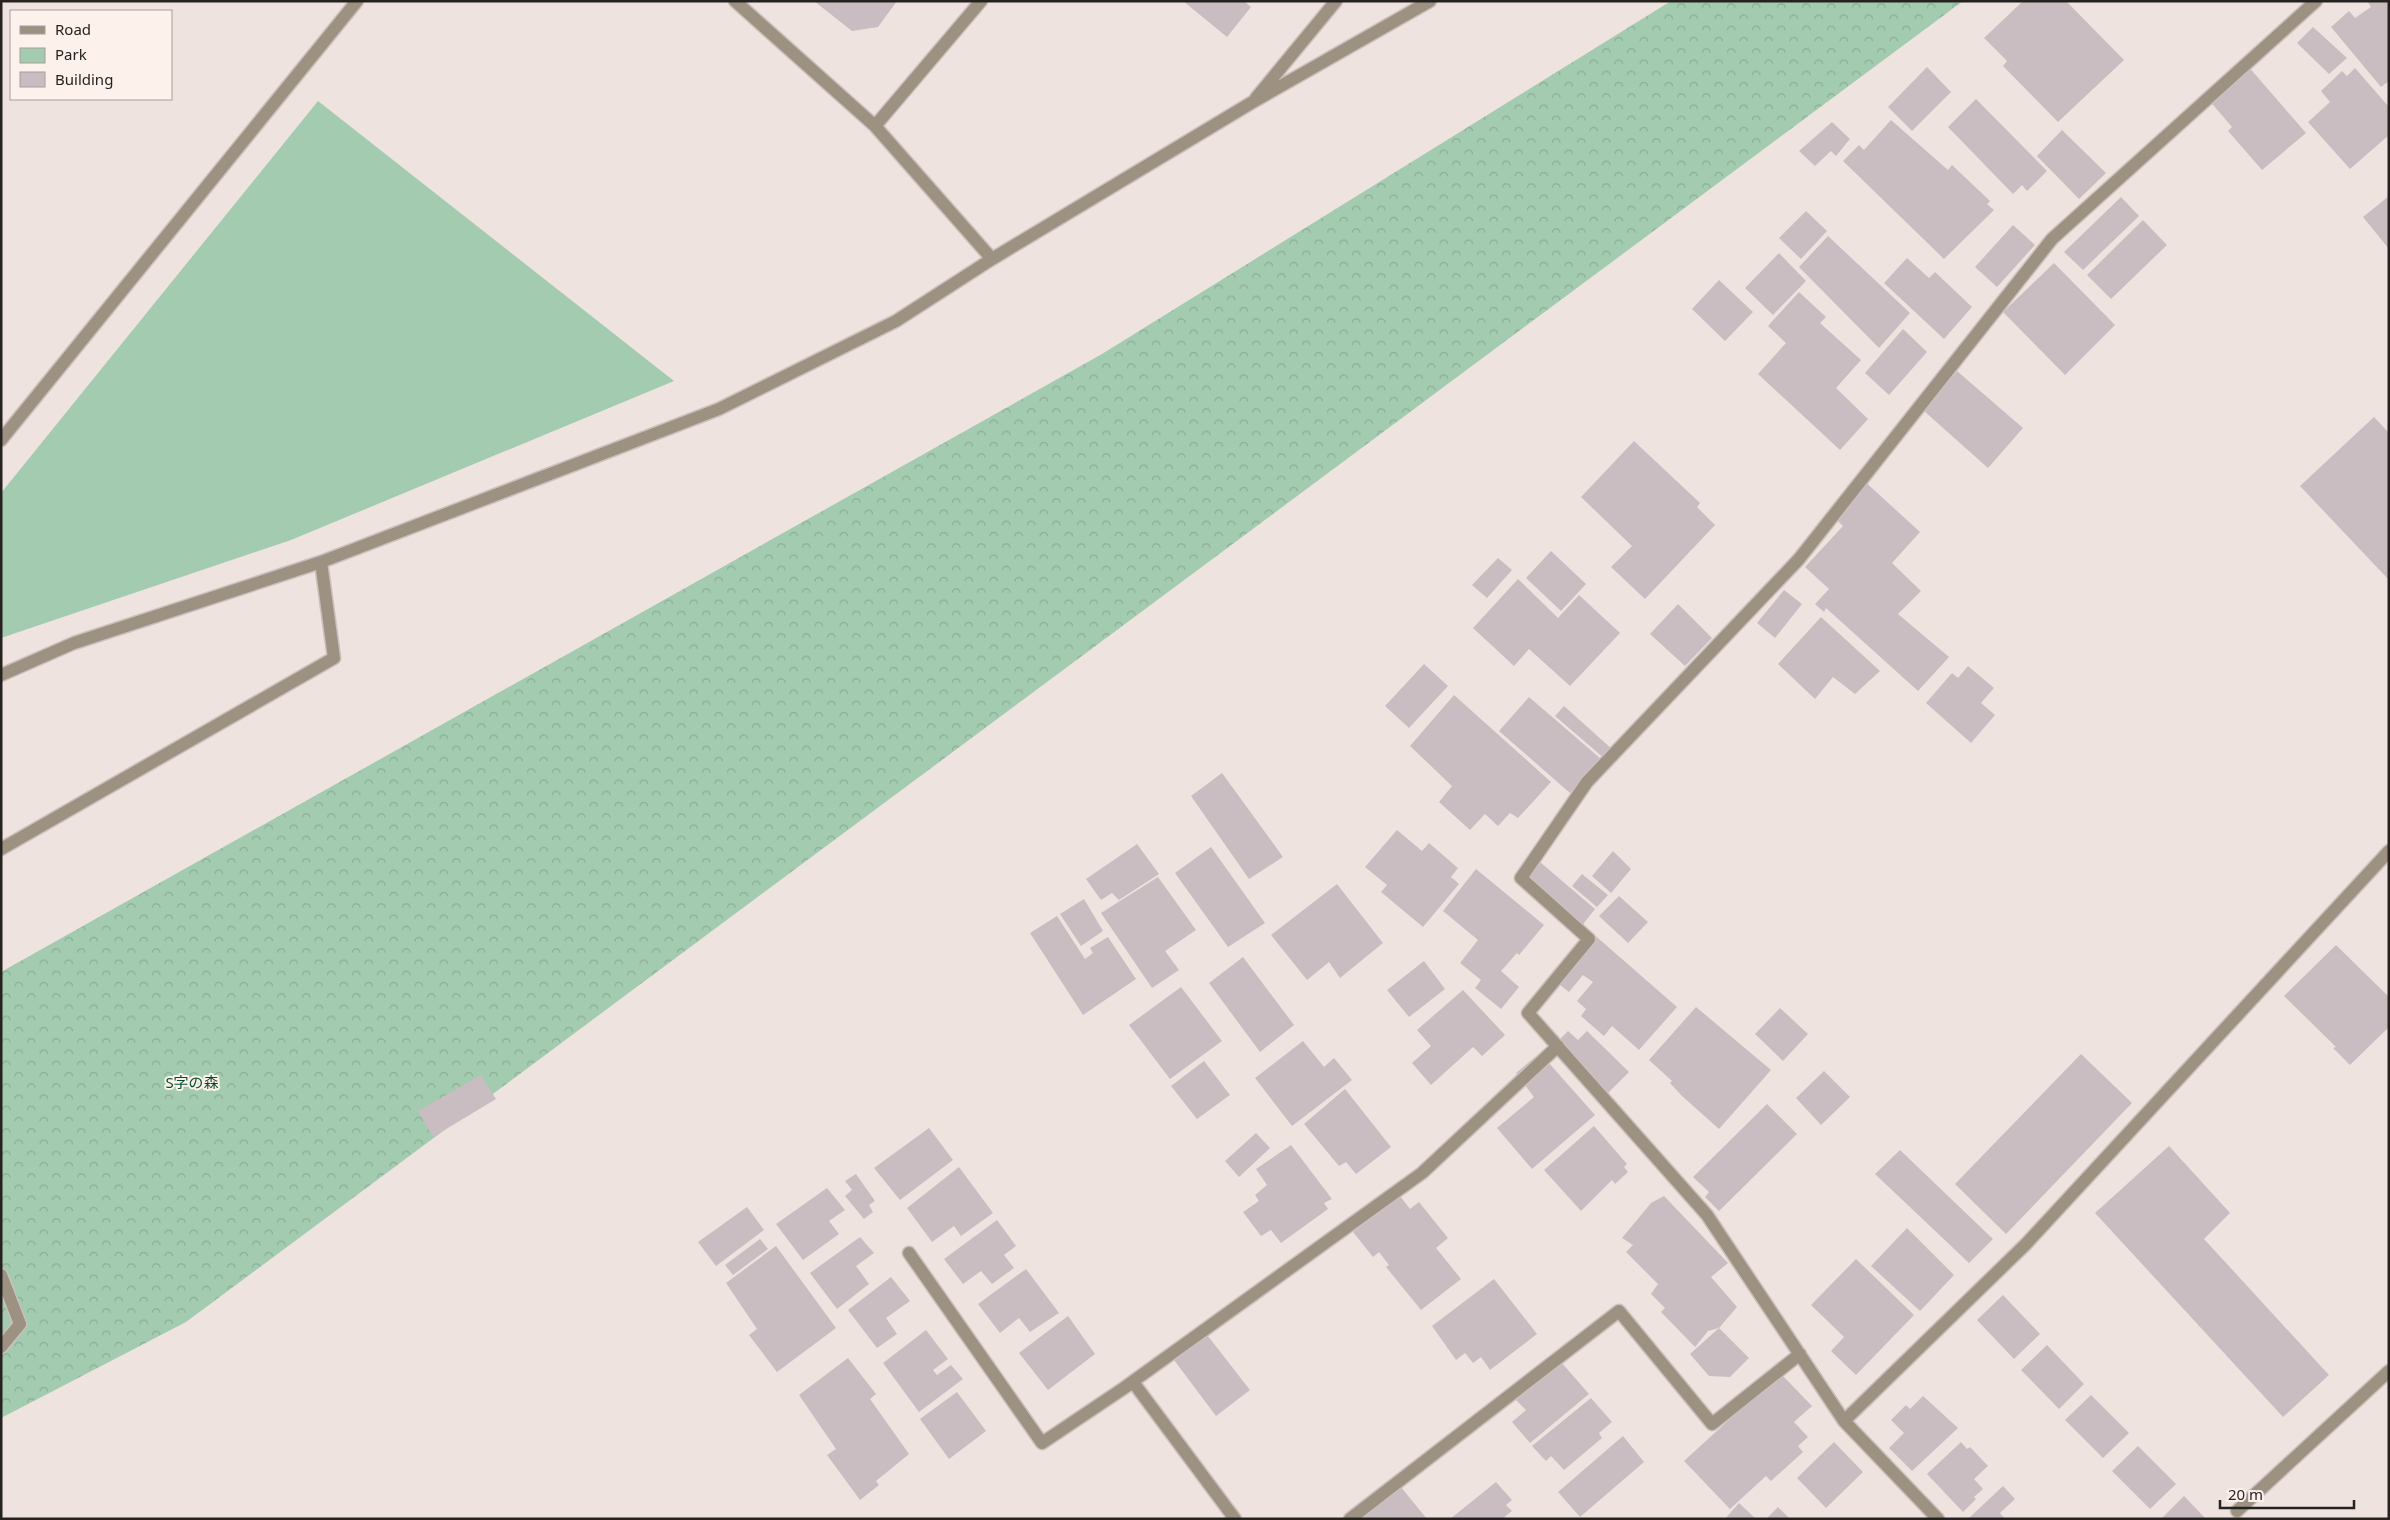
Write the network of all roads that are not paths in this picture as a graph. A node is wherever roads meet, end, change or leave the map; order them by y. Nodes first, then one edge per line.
1 (357, 1) edge
2 (735, 1) edge
3 (981, 1) edge
4 (1336, 1) edge
5 (1430, 1) edge
6 (2316, 1) edge
7 (1252, 103) junction
8 (876, 126) junction
9 (992, 260) junction
10 (1, 440) edge
11 (321, 562) junction
12 (1, 675) edge
13 (1, 850) edge
14 (2389, 851) edge
15 (1558, 1046) junction
16 (909, 1253) dead end
17 (1, 1275) edge
18 (1, 1347) edge
19 (1800, 1354) junction
20 (2389, 1371) edge
21 (1122, 1390) junction
22 (1844, 1421) junction
23 (2237, 1511) dead end
24 (1235, 1519) edge
25 (1350, 1519) edge
26 (1938, 1519) edge

1 - 10 street
2 - 8 street
3 - 8 street
4 - 7 street
5 - 7 street
6 - 15 street
7 - 9 street
8 - 9 street
9 - 11 street
11 - 12 street
11 - 13 street
14 - 22 street
15 - 19 street
15 - 21 street
16 - 21 street
17 - 18 street
19 - 22 street
19 - 25 street
20 - 23 street
21 - 24 street
22 - 26 street

